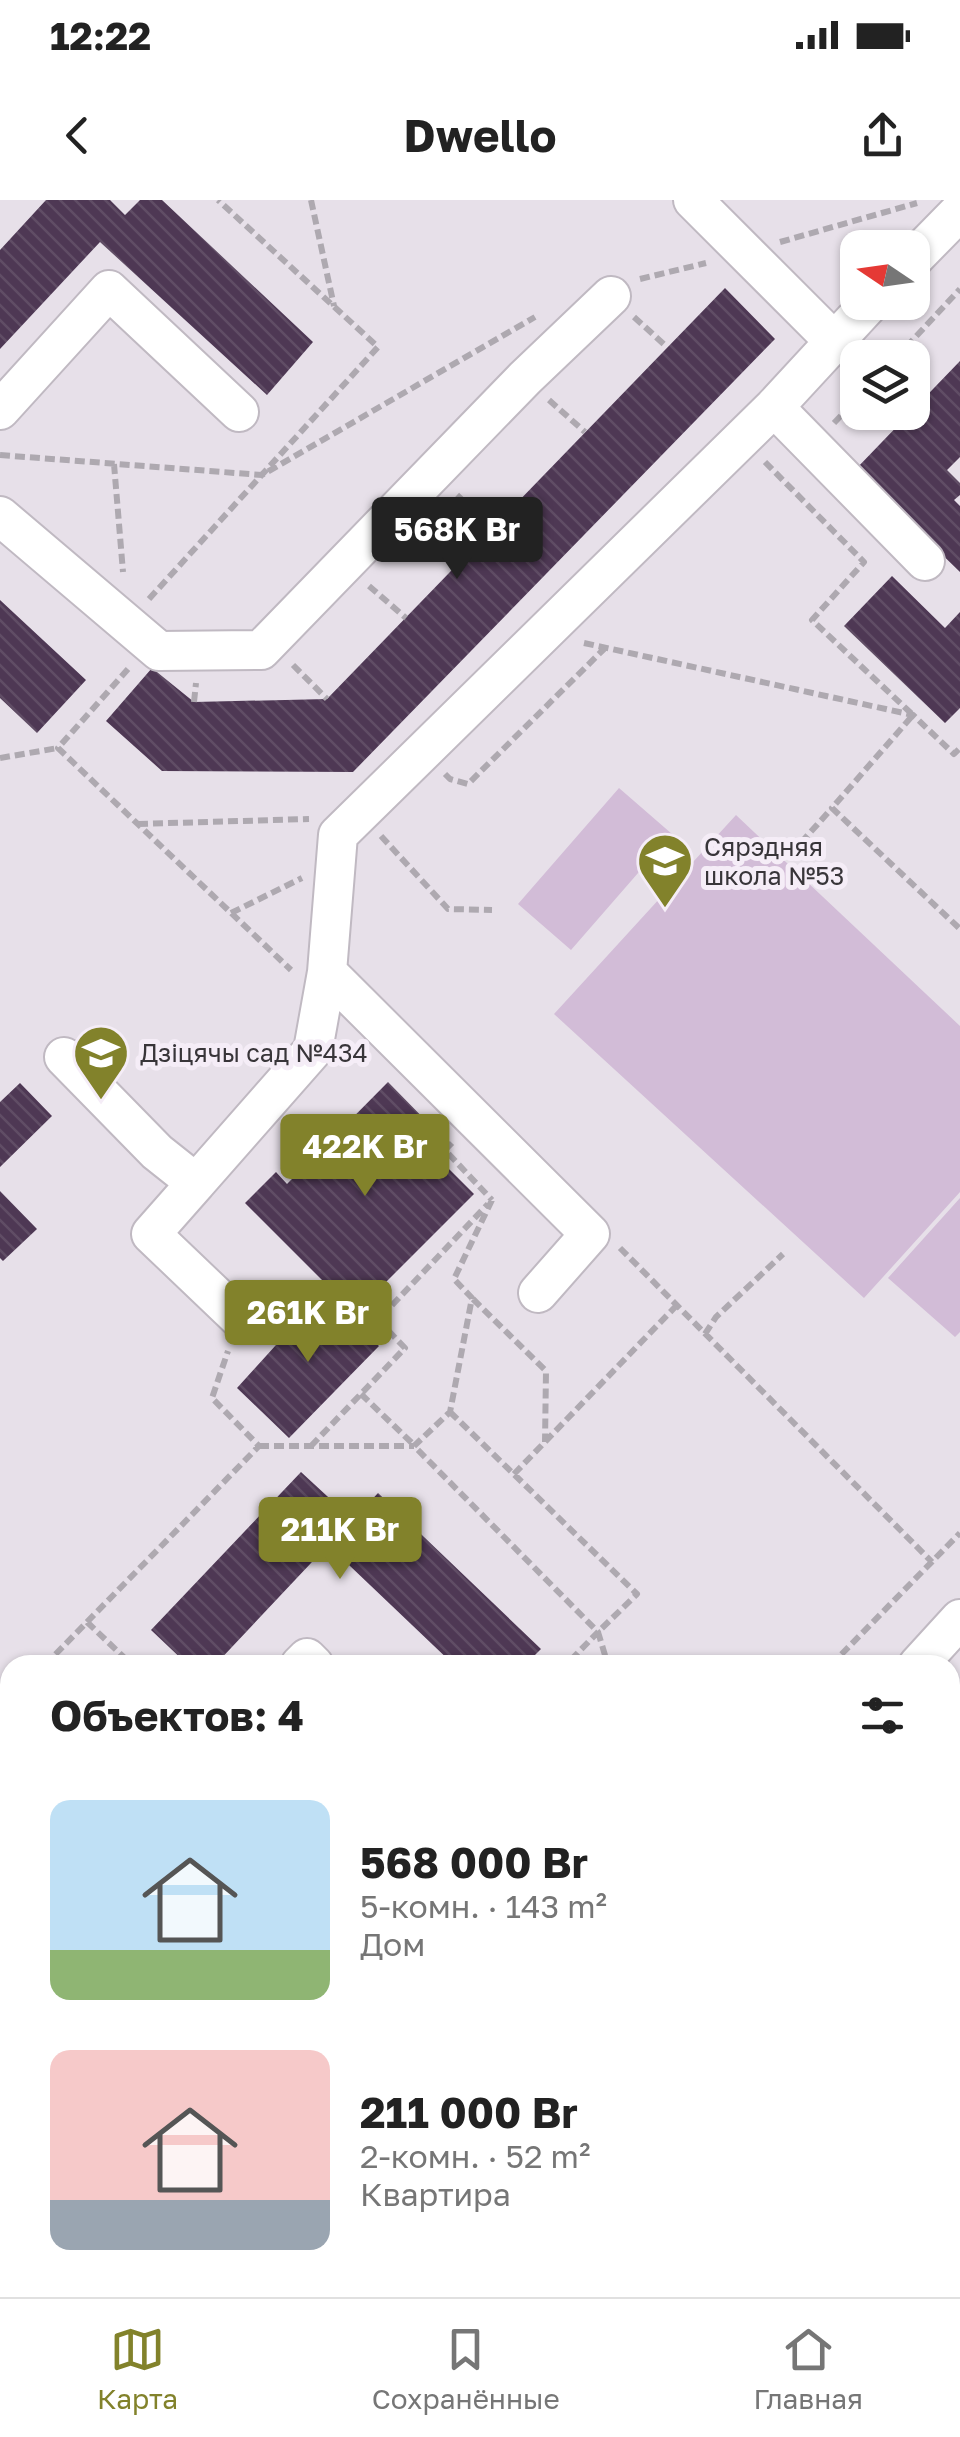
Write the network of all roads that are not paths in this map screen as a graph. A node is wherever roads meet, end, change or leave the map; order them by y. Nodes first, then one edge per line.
1 (693, 200) edge
2 (957, 221) edge
3 (930, 244) edge
4 (611, 296) dead end
5 (853, 320) edge
6 (834, 340) junction
7 (0, 410) edge
8 (238, 412) dead end
9 (779, 412) junction
10 (0, 516) edge
11 (924, 561) dead end
12 (324, 986) junction
13 (64, 1057) dead end
14 (196, 1183) junction
15 (538, 1293) dead end
16 (240, 1318) road end
17 (960, 1619) edge
18 (927, 1655) edge

1 - 6 lane
2 - 3 lane
4 - 10 lane
5 - 6 lane
6 - 9 lane
7 - 8 lane
9 - 11 lane
9 - 12 lane
12 - 14 lane
12 - 15 lane
13 - 14 lane
14 - 16 lane
17 - 18 lane

